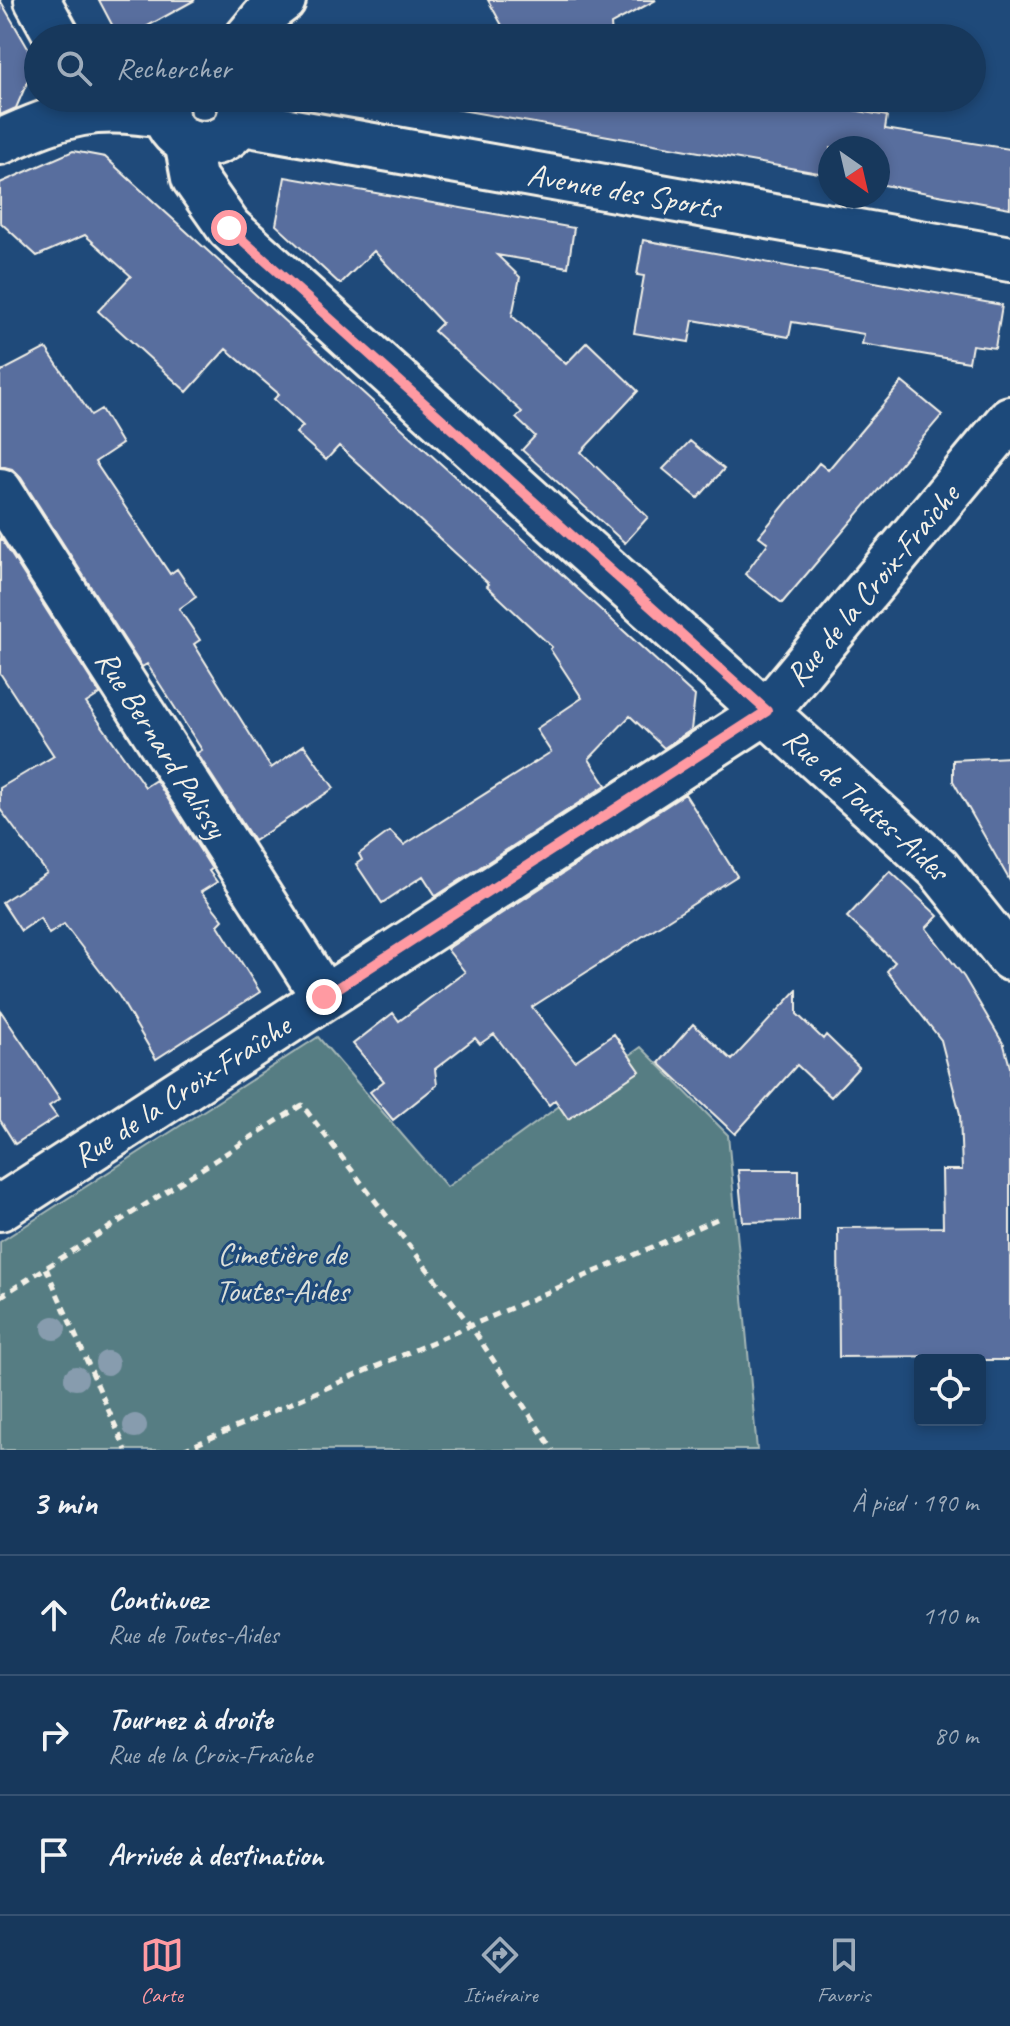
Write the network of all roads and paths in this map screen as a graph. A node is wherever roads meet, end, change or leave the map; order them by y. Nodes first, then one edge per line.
1 (37, 0) edge
2 (283, 0) edge
3 (50, 24) edge
4 (259, 24) edge
5 (70, 112) edge
6 (147, 112) edge
7 (203, 120) edge
8 (0, 142) edge
9 (1010, 259) edge
10 (1010, 419) edge
11 (0, 491) edge
12 (767, 711) junction
13 (1010, 958) edge
14 (324, 997) junction
15 (4, 1198) edge
16 (717, 1219) dead end
17 (45, 1268) junction
18 (0, 1297) edge
19 (470, 1325) junction
20 (126, 1450) edge
21 (183, 1450) edge
22 (553, 1450) edge

1 - 3 street
2 - 4 street
5 - 8 street, Avenue des Sports
6 - 7 street, Avenue des Sports
7 - 9 street, Avenue des Sports
7 - 12 street, Rue de Toutes-Aides
10 - 12 street, Rue de la Croix-Fraîche
11 - 14 street, Rue Bernard Palissy
12 - 13 street, Rue de Toutes-Aides
12 - 14 street, Rue de la Croix-Fraîche
14 - 15 street, Rue de la Croix-Fraîche
16 - 19 path
17 - 18 path
17 - 19 path
17 - 20 path
19 - 21 path
19 - 22 path

